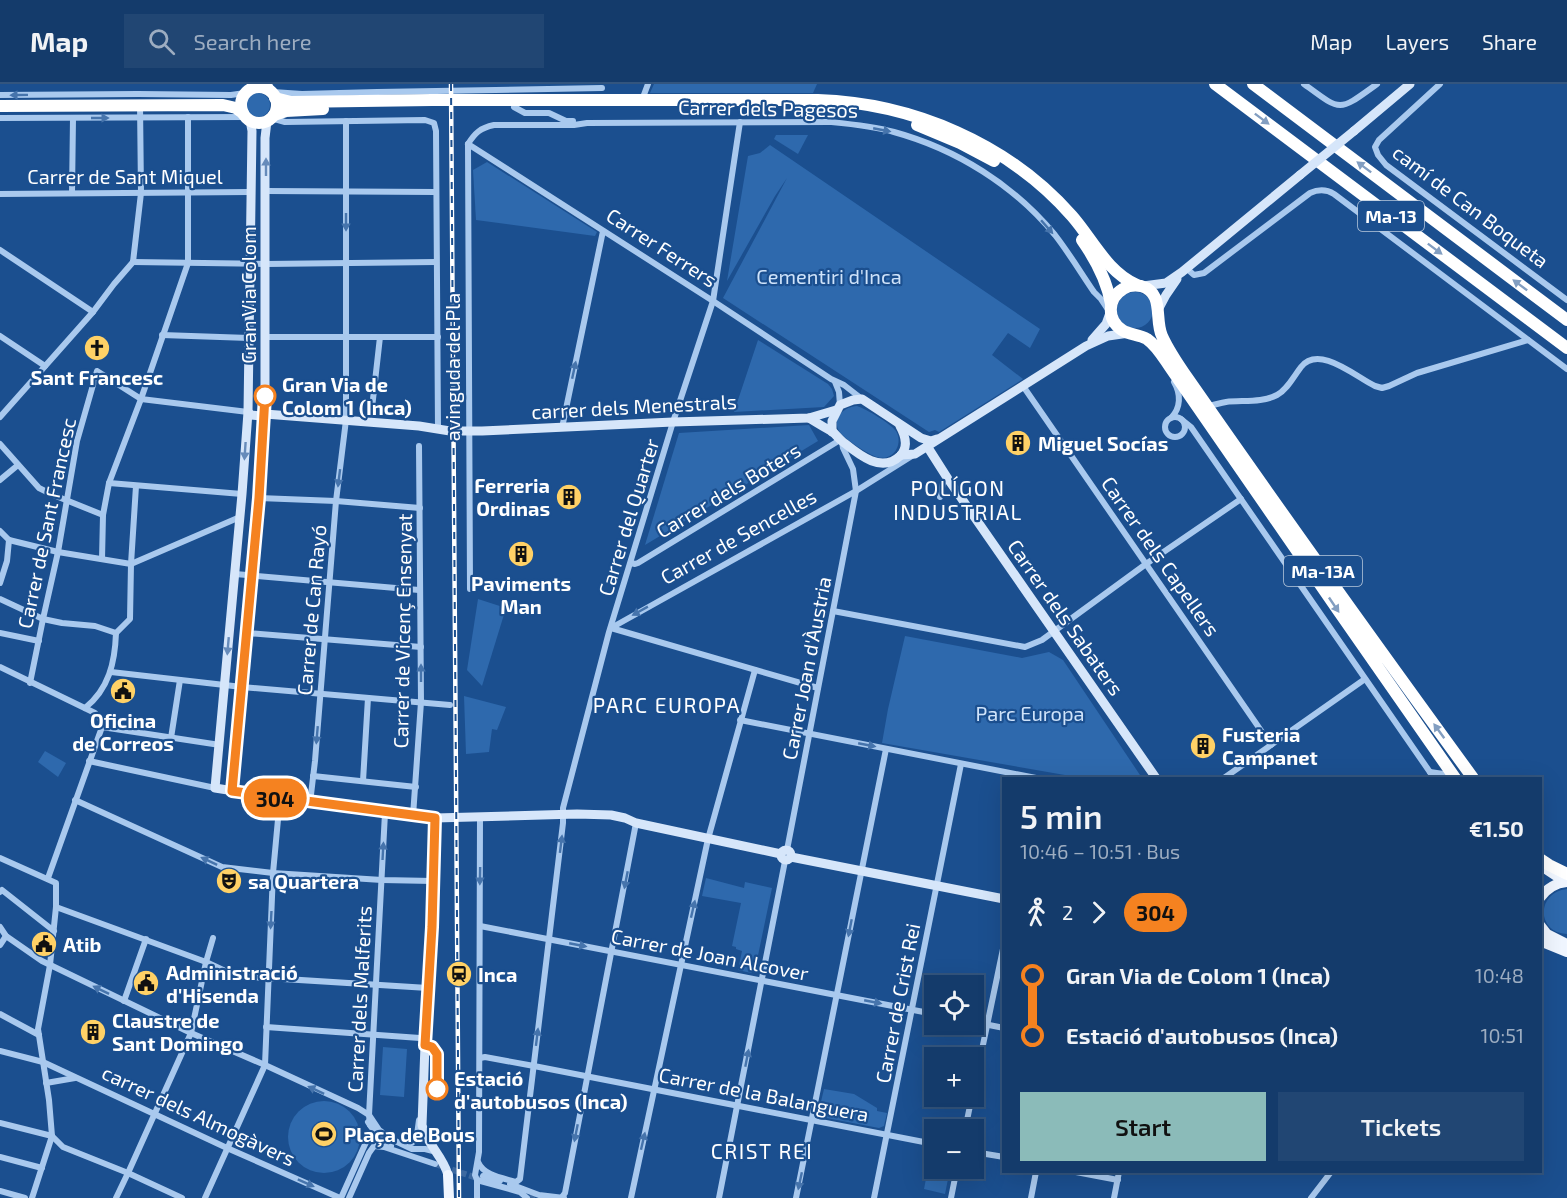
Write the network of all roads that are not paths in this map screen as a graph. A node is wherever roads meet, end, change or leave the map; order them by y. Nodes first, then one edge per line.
1 (648, 84) edge
2 (1215, 84) edge
3 (1253, 84) edge
4 (1304, 84) edge
5 (1377, 84) edge
6 (1410, 84) edge
7 (1440, 84) edge
8 (248, 91) edge
9 (271, 91) edge
10 (377, 92) junction
11 (0, 95) edge
12 (602, 95) edge
13 (392, 100) junction
14 (642, 100) junction
15 (223, 105) junction
16 (0, 106) edge
17 (140, 106) junction
18 (295, 106) junction
19 (514, 107) junction
20 (188, 117) junction
21 (247, 117) junction
22 (0, 118) edge
23 (73, 118) junction
24 (271, 118) junction
25 (346, 121) junction
26 (740, 122) junction
27 (585, 123) junction
28 (468, 144) junction
29 (266, 191) junction
30 (346, 191) junction
31 (188, 192) junction
32 (250, 192) junction
33 (436, 192) junction
34 (72, 193) junction
35 (141, 193) junction
36 (0, 194) edge
37 (603, 231) junction
38 (0, 250) edge
39 (134, 262) junction
40 (436, 262) junction
41 (188, 263) junction
42 (250, 263) junction
43 (346, 263) junction
44 (266, 264) junction
45 (1184, 270) junction
46 (1139, 286) junction
47 (1567, 300) edge
48 (713, 301) junction
49 (1110, 309) junction
50 (93, 312) junction
51 (1158, 313) junction
52 (1567, 320) edge
53 (1131, 333) junction
54 (162, 335) junction
55 (0, 336) edge
56 (265, 337) junction
57 (346, 337) junction
58 (380, 337) junction
59 (249, 338) junction
60 (438, 338) junction
61 (1528, 340) junction
62 (1086, 346) junction
63 (1567, 348) edge
64 (1159, 352) junction
65 (45, 366) junction
66 (1567, 369) edge
67 (836, 382) junction
68 (1023, 386) junction
69 (141, 399) junction
70 (862, 399) junction
71 (1207, 406) junction
72 (838, 407) junction
73 (372, 408) dead end
74 (248, 412) junction
75 (265, 414) junction
76 (0, 417) edge
77 (809, 418) junction
78 (1171, 418) junction
79 (1181, 419) junction
80 (346, 420) junction
81 (673, 422) junction
82 (899, 424) junction
83 (562, 428) junction
84 (438, 429) junction
85 (464, 431) junction
86 (832, 432) junction
87 (1180, 436) junction
88 (942, 437) junction
89 (1199, 440) junction
90 (841, 441) junction
91 (0, 444) edge
92 (419, 446) dead end
93 (927, 447) junction
94 (915, 454) junction
95 (897, 458) junction
96 (18, 465) junction
97 (883, 475) junction
98 (948, 479) junction
99 (0, 480) edge
100 (109, 483) junction
101 (136, 486) junction
102 (856, 491) junction
103 (242, 494) junction
104 (940, 497) dead end
105 (259, 498) junction
106 (1241, 499) junction
107 (66, 500) junction
108 (336, 501) junction
109 (420, 508) junction
110 (102, 515) junction
111 (240, 517) junction
112 (0, 531) edge
113 (9, 540) junction
114 (58, 552) junction
115 (102, 559) junction
116 (631, 563) junction
117 (131, 564) junction
118 (1146, 564) junction
119 (235, 574) junction
120 (251, 575) junction
121 (0, 583) edge
122 (329, 584) junction
123 (470, 589) dead end
124 (419, 591) junction
125 (0, 599) edge
126 (833, 611) junction
127 (43, 619) junction
128 (611, 628) junction
129 (1054, 631) junction
130 (0, 633) edge
131 (116, 633) junction
132 (247, 633) junction
133 (325, 639) junction
134 (39, 641) junction
135 (421, 647) junction
136 (0, 668) edge
137 (755, 670) junction
138 (111, 672) junction
139 (1365, 679) junction
140 (180, 680) junction
141 (30, 683) junction
142 (224, 685) junction
143 (242, 687) junction
144 (818, 688) junction
145 (320, 694) junction
146 (368, 698) junction
147 (421, 702) junction
148 (450, 705) dead end
149 (86, 708) junction
150 (740, 720) junction
151 (102, 727) junction
152 (810, 734) junction
153 (171, 738) junction
154 (1271, 745) junction
155 (220, 746) junction
156 (886, 749) junction
157 (89, 761) junction
158 (961, 764) junction
159 (313, 776) junction
160 (1432, 776) edge
161 (1031, 777) edge
162 (1155, 777) edge
163 (1225, 777) edge
164 (1454, 777) edge
165 (1472, 777) edge
166 (363, 781) junction
167 (416, 787) junction
168 (215, 788) junction
169 (232, 791) junction
170 (280, 798) junction
171 (75, 800) junction
172 (310, 803) junction
173 (385, 813) junction
174 (563, 815) junction
175 (413, 816) junction
176 (480, 817) junction
177 (435, 818) junction
178 (636, 823) junction
179 (708, 839) junction
180 (786, 856) junction
181 (0, 858) edge
182 (1542, 860) edge
183 (1542, 866) edge
184 (861, 871) junction
185 (273, 873) junction
186 (1567, 874) edge
187 (48, 878) junction
188 (382, 880) junction
189 (433, 881) junction
190 (1567, 882) edge
191 (938, 886) junction
192 (0, 892) edge
193 (1542, 896) edge
194 (1002, 899) edge
195 (56, 908) junction
196 (480, 926) junction
197 (0, 927) edge
198 (1542, 928) edge
199 (54, 931) junction
200 (1542, 935) edge
201 (6, 936) junction
202 (213, 938) dead end
203 (146, 939) junction
204 (549, 939) junction
205 (1554, 939) junction
206 (1542, 942) edge
207 (1567, 943) edge
208 (0, 945) edge
209 (612, 951) junction
210 (1567, 952) edge
211 (1002, 953) edge
212 (206, 962) junction
213 (50, 965) junction
214 (680, 965) junction
215 (268, 978) junction
216 (762, 981) junction
217 (376, 985) junction
218 (428, 988) junction
219 (837, 995) junction
220 (124, 1001) junction
221 (913, 1010) junction
222 (924, 1012) edge
223 (0, 1014) edge
224 (984, 1024) edge
225 (987, 1024) junction
226 (266, 1027) junction
227 (1002, 1028) edge
228 (191, 1033) junction
229 (39, 1035) junction
230 (374, 1036) junction
231 (425, 1036) junction
232 (982, 1047) edge
233 (0, 1051) edge
234 (480, 1058) junction
235 (44, 1062) junction
236 (265, 1065) junction
237 (534, 1066) junction
238 (587, 1076) junction
239 (77, 1078) junction
240 (46, 1083) junction
241 (655, 1089) junction
242 (738, 1105) junction
243 (361, 1111) junction
244 (422, 1111) junction
245 (155, 1114) junction
246 (369, 1115) junction
247 (812, 1119) junction
248 (0, 1123) edge
249 (370, 1125) junction
250 (887, 1135) junction
251 (52, 1136) junction
252 (378, 1137) junction
253 (399, 1142) junction
254 (924, 1142) edge
255 (227, 1148) junction
256 (984, 1154) edge
257 (0, 1157) edge
258 (1002, 1157) edge
259 (436, 1159) junction
260 (478, 1162) junction
261 (42, 1168) junction
262 (128, 1173) junction
263 (1036, 1173) edge
264 (1081, 1173) edge
265 (1119, 1173) edge
266 (1329, 1173) edge
267 (448, 1175) joint
268 (480, 1178) junction
269 (955, 1179) edge
270 (1118, 1180) junction
271 (0, 1191) edge
272 (536, 1196) edge
273 (25, 1198) edge
274 (32, 1198) edge
275 (116, 1198) edge
276 (182, 1198) edge
277 (205, 1198) edge
278 (341, 1198) edge
279 (349, 1198) edge
280 (449, 1198) edge
281 (477, 1198) edge
282 (527, 1198) edge
283 (563, 1198) edge
284 (631, 1198) edge
285 (719, 1198) edge
286 (796, 1198) edge
287 (874, 1198) edge
288 (951, 1198) edge
289 (1031, 1198) edge
290 (1114, 1198) edge
291 (1311, 1198) edge

1 - 14 street
2 -> 63 highway, Ma-13
52 -> 3 highway, Ma-13
4 - 5 street
6 - 45 main road, bridge
7 - 47 street, camí de Can Boqueta
8 - 9 highway
8 - 15 highway
8 - 17 street
8 - 21 highway
9 - 10 street
9 - 18 highway
9 - 24 highway
10 - 12 street
10 - 13 street
17 -> 11 street
12 - 13 highway
12 - 14 highway
12 - 19 highway
12 - 49 highway
13 - 18 highway
14 - 46 highway
15 - 17 highway
15 - 21 highway
16 - 17 highway
17 - 20 street
23 -> 17 street
17 - 35 street
18 - 19 highway
18 - 24 highway
19 - 27 street
20 - 21 street
20 - 31 street
21 - 24 highway
21 - 32 main road, Gran Via Colom
22 - 23 street
23 - 34 street
24 - 25 street
29 -> 24 main road, Gran Via Colom
25 - 30 street, Carrer de Can Rayó
25 - 33 street
26 - 27 street, Carrer dels Pagesos
26 - 48 street, Carrer del Quarter
26 -> 49 street, Carrer dels Pagesos
27 - 28 street, Carrer dels Pagesos
28 - 37 street, Carrer Ferrers
28 - 85 street, avinguda del Pla
29 - 30 street
29 - 44 main road, Gran Via Colom
30 - 33 street
30 -> 43 street, Carrer de Can Rayó
31 - 32 street, Carrer de Sant Miquel
31 - 35 street, Carrer de Sant Miquel
31 - 41 street
32 - 42 main road, Gran Via Colom
33 - 40 street
34 - 35 street, Carrer de Sant Miquel
34 - 36 street, Carrer de Sant Miquel
35 - 39 street
37 - 48 street, Carrer Ferrers
83 -> 37 street
38 - 50 street
39 - 41 street
39 - 50 street
40 - 43 street
40 - 60 street
41 - 42 street
41 - 54 street
42 - 44 street
42 - 59 main road, Gran Via Colom
43 - 44 street
43 - 57 street, Carrer de Can Rayó
44 - 56 main road, Gran Via Colom
45 - 46 main road
45 - 51 main road
45 - 61 street
46 - 49 highway
46 - 51 highway
48 - 67 street, Carrer Ferrers
48 - 81 street, Carrer del Quarter
49 - 53 highway
49 - 62 main road, Carrer de Sencelles
50 - 65 street
51 - 53 highway
51 - 71 highway, Ma-13A
53 - 62 main road, Carrer de Sencelles
53 - 64 highway, Ma-13A
54 - 59 street
54 - 69 street
55 - 65 street
56 - 57 street
56 - 75 main road, Gran Via Colom
57 - 58 street
57 - 80 street, Carrer de Can Rayó
58 - 60 street
58 - 73 street
59 - 74 main road, Gran Via Colom
60 - 84 street
61 - 66 street
61 - 71 street
62 - 68 main road, Carrer de Sencelles
64 - 78 street
64 -> 164 highway, Ma-13A
65 - 76 street
67 - 70 street, Carrer Ferrers
67 - 72 street
68 - 88 main road, Carrer de Sencelles
68 - 118 street, Carrer dels Capellers
69 - 74 street
69 - 100 street
69 - 107 street, Carrer de Sant Francesc
70 - 72 main road
70 - 82 main road
165 -> 71 highway, Ma-13A
72 - 77 main road, carrer dels Menestrals
72 - 86 main road
74 - 75 main road, carrer dels Menestrals
74 -> 103 main road, Gran Via Colom
75 - 80 main road, carrer dels Menestrals
75 - 105 main road, Gran Via Colom
77 - 81 main road, carrer dels Menestrals
77 - 86 main road
78 - 79 street
78 - 87 street
79 - 87 street
79 - 89 street
80 - 84 main road, carrer dels Menestrals
80 -> 108 street, Carrer de Can Rayó
81 - 83 main road, carrer dels Menestrals
81 - 116 street, Carrer del Quarter
82 - 88 main road
82 - 95 main road
83 - 85 main road, carrer dels Menestrals
84 - 85 main road, carrer dels Menestrals
85 - 123 street, avinguda del Pla
86 - 90 main road
87 - 89 street
88 - 93 main road, Carrer de Sencelles
89 - 106 street
90 - 95 main road
90 - 102 street
90 - 116 street, Carrer dels Boters
91 - 96 street
92 - 109 street, Carrer de Vicenç Ensenyat
93 - 94 main road, Carrer de Sencelles
93 - 98 main road, Carrer dels Sabaters
94 - 95 main road
94 - 97 street, Carrer de Sencelles
95 - 97 street, Carrer de Sencelles
96 - 99 street
96 - 107 street
97 - 102 street, Carrer de Sencelles
98 - 104 street
98 - 129 main road, Carrer dels Sabaters
100 - 101 street
100 - 110 street
101 - 103 street
101 - 117 street
102 - 126 street, Carrer Joan d'Àustria
102 -> 128 street, Carrer de Sencelles
103 - 111 main road, Gran Via Colom
105 - 108 street
105 - 120 main road, Gran Via Colom
106 - 118 street
106 - 139 street
107 - 110 street
107 - 114 street, Carrer de Sant Francesc
108 - 109 street
108 - 122 street, Carrer de Can Rayó
109 - 124 street, Carrer de Vicenç Ensenyat
110 - 115 street
111 - 117 street
111 - 119 main road, Gran Via Colom
112 - 113 street
113 - 114 street
113 - 121 street
114 - 115 street
114 - 127 street, Carrer de Sant Francesc
115 - 117 street
116 - 128 street, Carrer del Quarter
117 - 131 street
118 - 129 street
118 - 154 street, Carrer dels Capellers
119 - 120 street
119 -> 142 main road, Gran Via Colom
120 - 122 street
120 - 132 main road, Gran Via Colom
122 - 124 street
122 - 133 street, Carrer de Can Rayó
124 - 135 street, Carrer de Vicenç Ensenyat
125 - 127 street
126 - 129 street
126 - 144 street, Carrer Joan d'Àustria
127 - 131 street
127 - 134 street, Carrer de Sant Francesc
128 - 137 street
128 - 174 street, Carrer del Quarter
129 - 162 main road, Carrer dels Sabaters
130 - 134 street
131 - 138 street
132 - 133 street
132 - 143 main road, Gran Via Colom
133 - 135 street
133 - 145 street, Carrer de Can Rayó
134 - 141 street, Carrer de Sant Francesc
147 -> 135 street, Carrer de Vicenç Ensenyat
136 - 141 street
137 - 144 street
137 - 150 street
138 - 140 street
138 - 149 street
139 - 154 street
139 - 160 street
140 - 142 street
140 - 153 street
141 - 149 street
142 - 143 street
142 - 155 main road, Gran Via Colom
143 - 145 street
143 - 169 main road, Gran Via Colom
144 - 152 street, Carrer Joan d'Àustria
145 - 146 street
145 -> 159 street, Carrer de Can Rayó
146 - 147 street
146 - 166 street
147 - 148 street
147 - 167 street, Carrer de Vicenç Ensenyat
149 - 151 street
150 - 152 street
150 - 179 street
151 - 153 street
151 - 157 street
152 -> 156 street
152 - 180 street, Carrer Joan d'Àustria
153 - 155 street
154 - 163 street
155 - 168 main road, Gran Via Colom
156 - 158 street
156 - 184 street
157 - 168 street
157 - 171 street
158 - 161 street
158 - 191 street, Carrer de Crist Rei
159 - 166 street
159 - 172 street, Carrer de Can Rayó
160 - 164 street
166 - 167 street
167 - 175 street, Carrer de Vicenç Ensenyat
168 - 169 main road
169 - 170 main road
170 - 172 main road
170 - 185 street
185 -> 171 street
171 - 187 street
172 - 173 main road
173 - 175 main road
188 -> 173 street, Carrer dels Malferits
174 - 176 main road
174 - 178 main road
204 -> 174 street, Carrer del Quarter
175 - 177 main road
176 - 177 main road
176 -> 196 street
177 - 189 main road
178 - 179 main road
178 -> 209 street
179 - 180 main road
214 -> 179 street
180 - 184 main road
180 - 216 street, Carrer Joan d'Àustria
181 - 187 street
182 - 186 highway
183 - 190 main road
184 - 191 main road
184 -> 219 street
185 - 188 street
185 -> 215 street
187 - 195 street
188 - 189 street
188 - 217 street, Carrer dels Malferits
189 - 218 main road
190 - 193 main road
191 - 194 main road
191 - 221 street, Carrer de Crist Rei
192 - 199 street
195 - 199 street
195 - 203 street
196 - 204 street, Carrer de Joan Alcover
196 - 234 street
197 - 201 street
198 - 205 main road
199 - 213 street
200 - 205 main road
201 - 208 street
201 - 213 street
202 - 212 street
203 - 212 street
203 - 220 street
204 -> 209 street, Carrer de Joan Alcover
237 -> 204 street, Carrer del Quarter
205 - 207 main road
206 - 210 main road
209 - 214 street, Carrer de Joan Alcover
209 - 238 street
211 - 225 street
212 - 215 street
212 - 228 street
220 -> 213 street
213 - 229 street
214 - 216 street, Carrer de Joan Alcover
214 - 241 street
215 - 217 street
215 - 226 street
216 - 219 street, Carrer de Joan Alcover
242 -> 216 street, Carrer Joan d'Àustria
217 - 218 street
217 - 230 street, Carrer dels Malferits
218 - 231 main road
219 -> 221 street, Carrer de Joan Alcover
219 - 247 street
220 - 228 street
221 - 222 street, Carrer de Joan Alcover
221 - 250 street, Carrer de Crist Rei
223 - 229 street
224 - 225 street
225 - 227 street
225 - 232 street
226 - 230 street
226 - 236 street
228 - 236 street
228 - 245 street
229 - 235 street
230 - 231 street
230 - 246 street, Carrer dels Malferits
231 - 244 main road
233 - 235 street, carrer dels Almogàvers
234 - 237 street, Carrer de la Balanguera
234 - 260 street
235 - 239 street, carrer dels Almogàvers
235 - 240 street
243 -> 236 street
236 - 255 street
237 - 238 street, Carrer de la Balanguera
237 - 260 street, Carrer del Quarter
238 - 241 street, Carrer de la Balanguera
238 -> 283 street
239 - 240 street
239 - 245 street, carrer dels Almogàvers
240 - 251 street
241 - 242 street, Carrer de la Balanguera
284 -> 241 street
242 - 247 street, Carrer de la Balanguera
242 - 285 street, Carrer Joan d'Àustria
243 - 246 street
243 - 249 street
244 - 253 street
244 - 259 main road
245 - 255 street, carrer dels Almogàvers
245 - 262 street
246 - 249 street, Carrer dels Malferits
246 - 253 street
247 - 250 street, Carrer de la Balanguera
247 -> 286 street
248 - 251 street
249 - 252 street
250 - 254 street, Carrer de la Balanguera
250 - 287 street, Carrer de Crist Rei
251 - 261 street
251 - 262 street
252 - 259 street
252 - 278 street
253 - 259 street
255 - 277 street
255 -> 278 street, carrer dels Almogàvers
256 - 258 street
257 - 261 street
259 - 267 main road
259 - 279 street
260 - 268 street
261 - 274 street
262 - 275 street
262 - 276 street
263 - 289 street
264 - 270 street
265 - 270 street
266 - 291 street
267 - 280 main road
268 - 272 street
268 - 281 street
268 - 282 street
269 - 288 street
270 - 290 street
271 - 273 street
272 - 283 street

